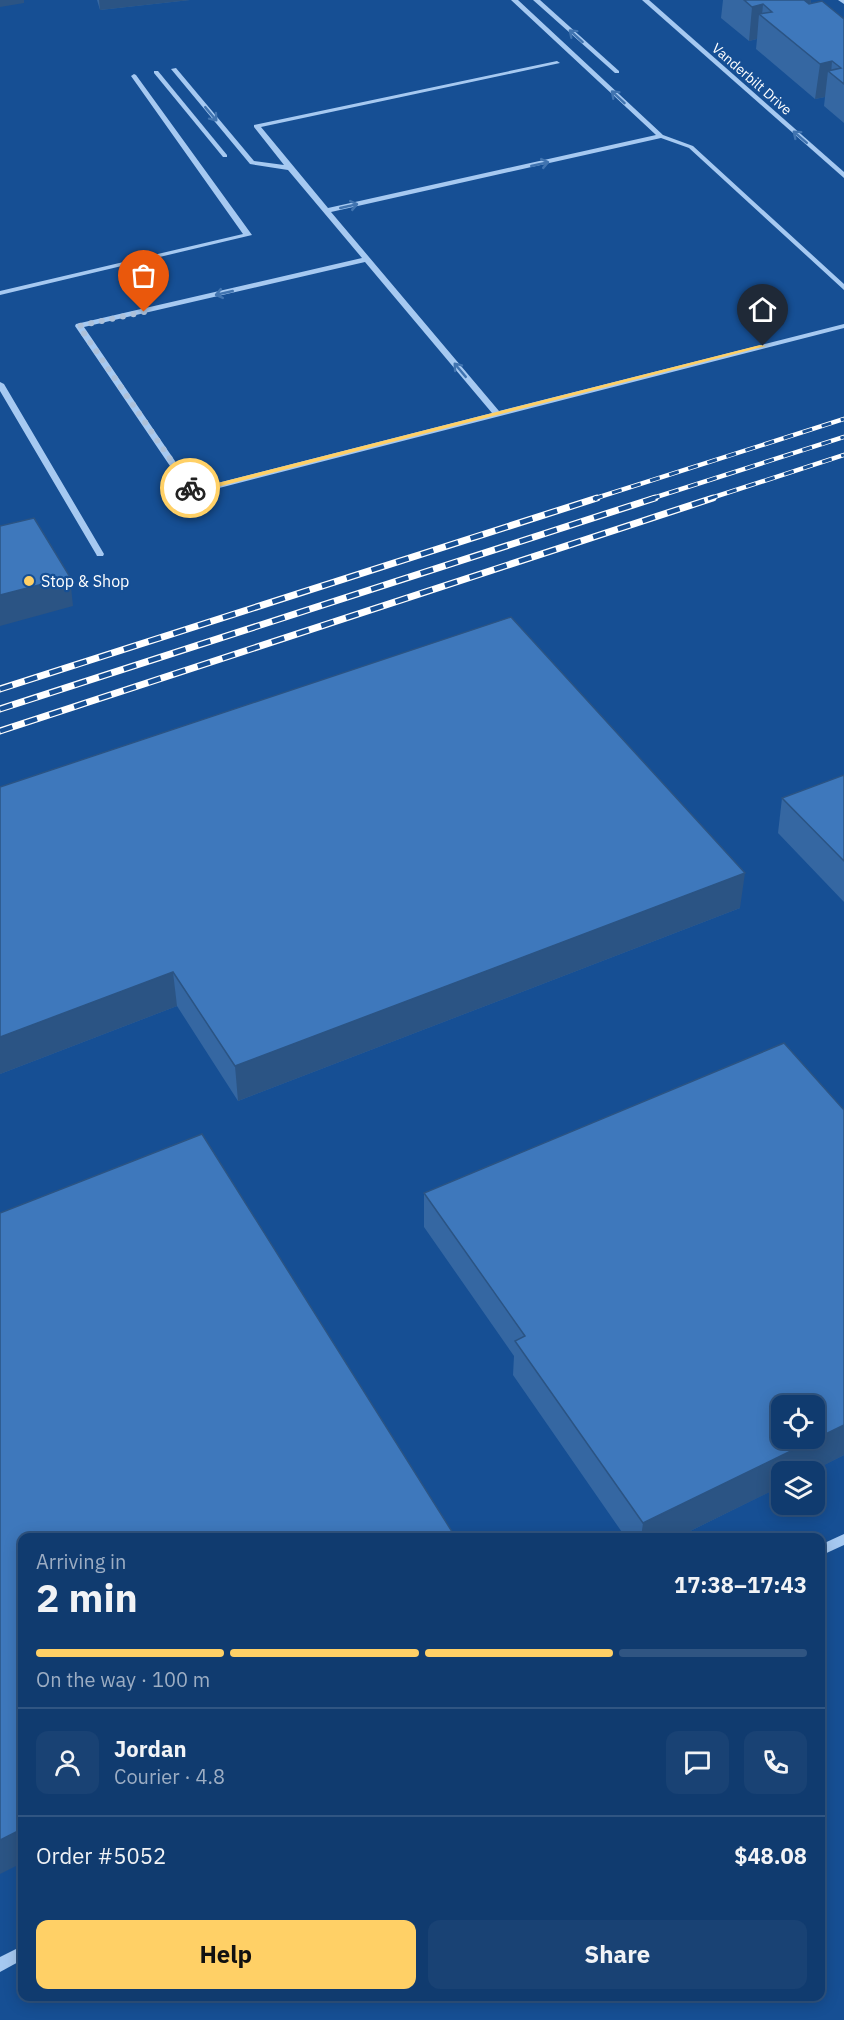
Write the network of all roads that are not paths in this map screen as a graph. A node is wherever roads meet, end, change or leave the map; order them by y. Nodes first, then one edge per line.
1 (514, 0) edge
2 (536, 0) edge
3 (645, 0) edge
4 (557, 63) dead end
5 (174, 69) dead end
6 (156, 72) dead end
7 (617, 72) dead end
8 (134, 76) dead end
9 (661, 136) junction
10 (225, 156) dead end
11 (291, 168) junction
12 (844, 176) edge
13 (326, 211) junction
14 (367, 259) junction
15 (844, 288) edge
16 (0, 293) edge
17 (844, 326) edge
18 (0, 384) edge
19 (498, 415) junction
20 (100, 555) dead end
21 (844, 1539) edge
22 (825, 1548) edge
23 (18, 1955) edge
24 (0, 1965) edge

9 -> 1 street
7 -> 2 street
12 -> 3 street, Vanderbilt Drive
4 - 11 street
5 -> 11 street
6 - 10 street
8 - 16 street
13 -> 9 street
9 - 15 street
11 - 13 street
13 - 14 street
19 -> 14 street
14 -> 19 street
17 - 19 street
18 - 20 street
21 - 22 street
23 - 24 street

